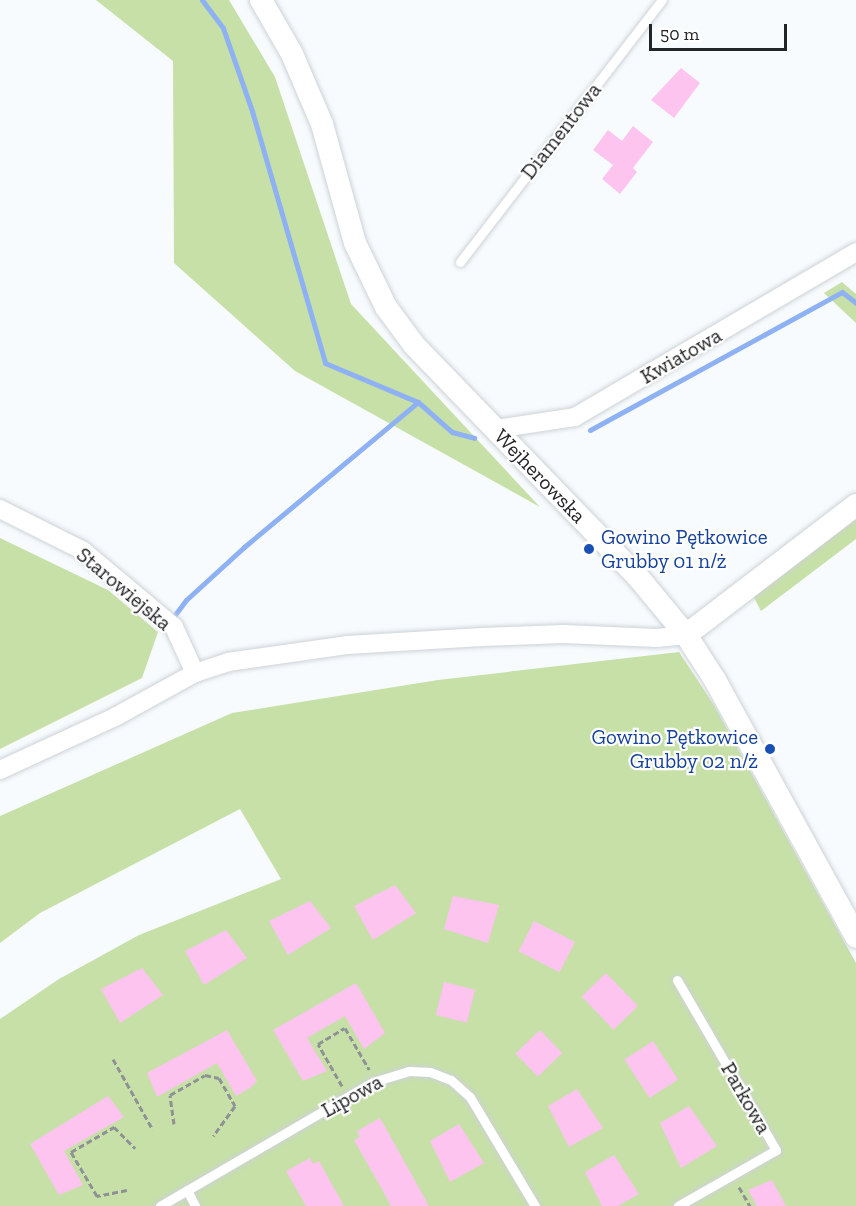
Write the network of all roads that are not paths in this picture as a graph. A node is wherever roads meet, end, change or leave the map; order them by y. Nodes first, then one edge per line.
1 (261, 0) edge
2 (662, 0) edge
3 (856, 252) edge
4 (460, 262) dead end
5 (496, 429) junction
6 (856, 506) edge
7 (0, 509) edge
8 (686, 634) junction
9 (195, 673) junction
10 (0, 770) edge
11 (856, 937) edge
12 (677, 980) dead end
13 (186, 1190) junction
14 (159, 1206) edge
15 (195, 1206) edge
16 (535, 1206) edge
17 (678, 1206) edge

1 - 5 street, Wejherowska
2 - 4 lane, Diamentowa
3 - 5 street, Kwiatowa
5 - 8 street, Wejherowska
6 - 8 street
7 - 9 street, Starowiejska
8 - 9 street
8 - 11 street, Wejherowska
9 - 10 street
12 - 17 lane, Parkowa
13 - 14 lane, Lipowa
13 - 15 lane
13 - 16 lane, Lipowa

